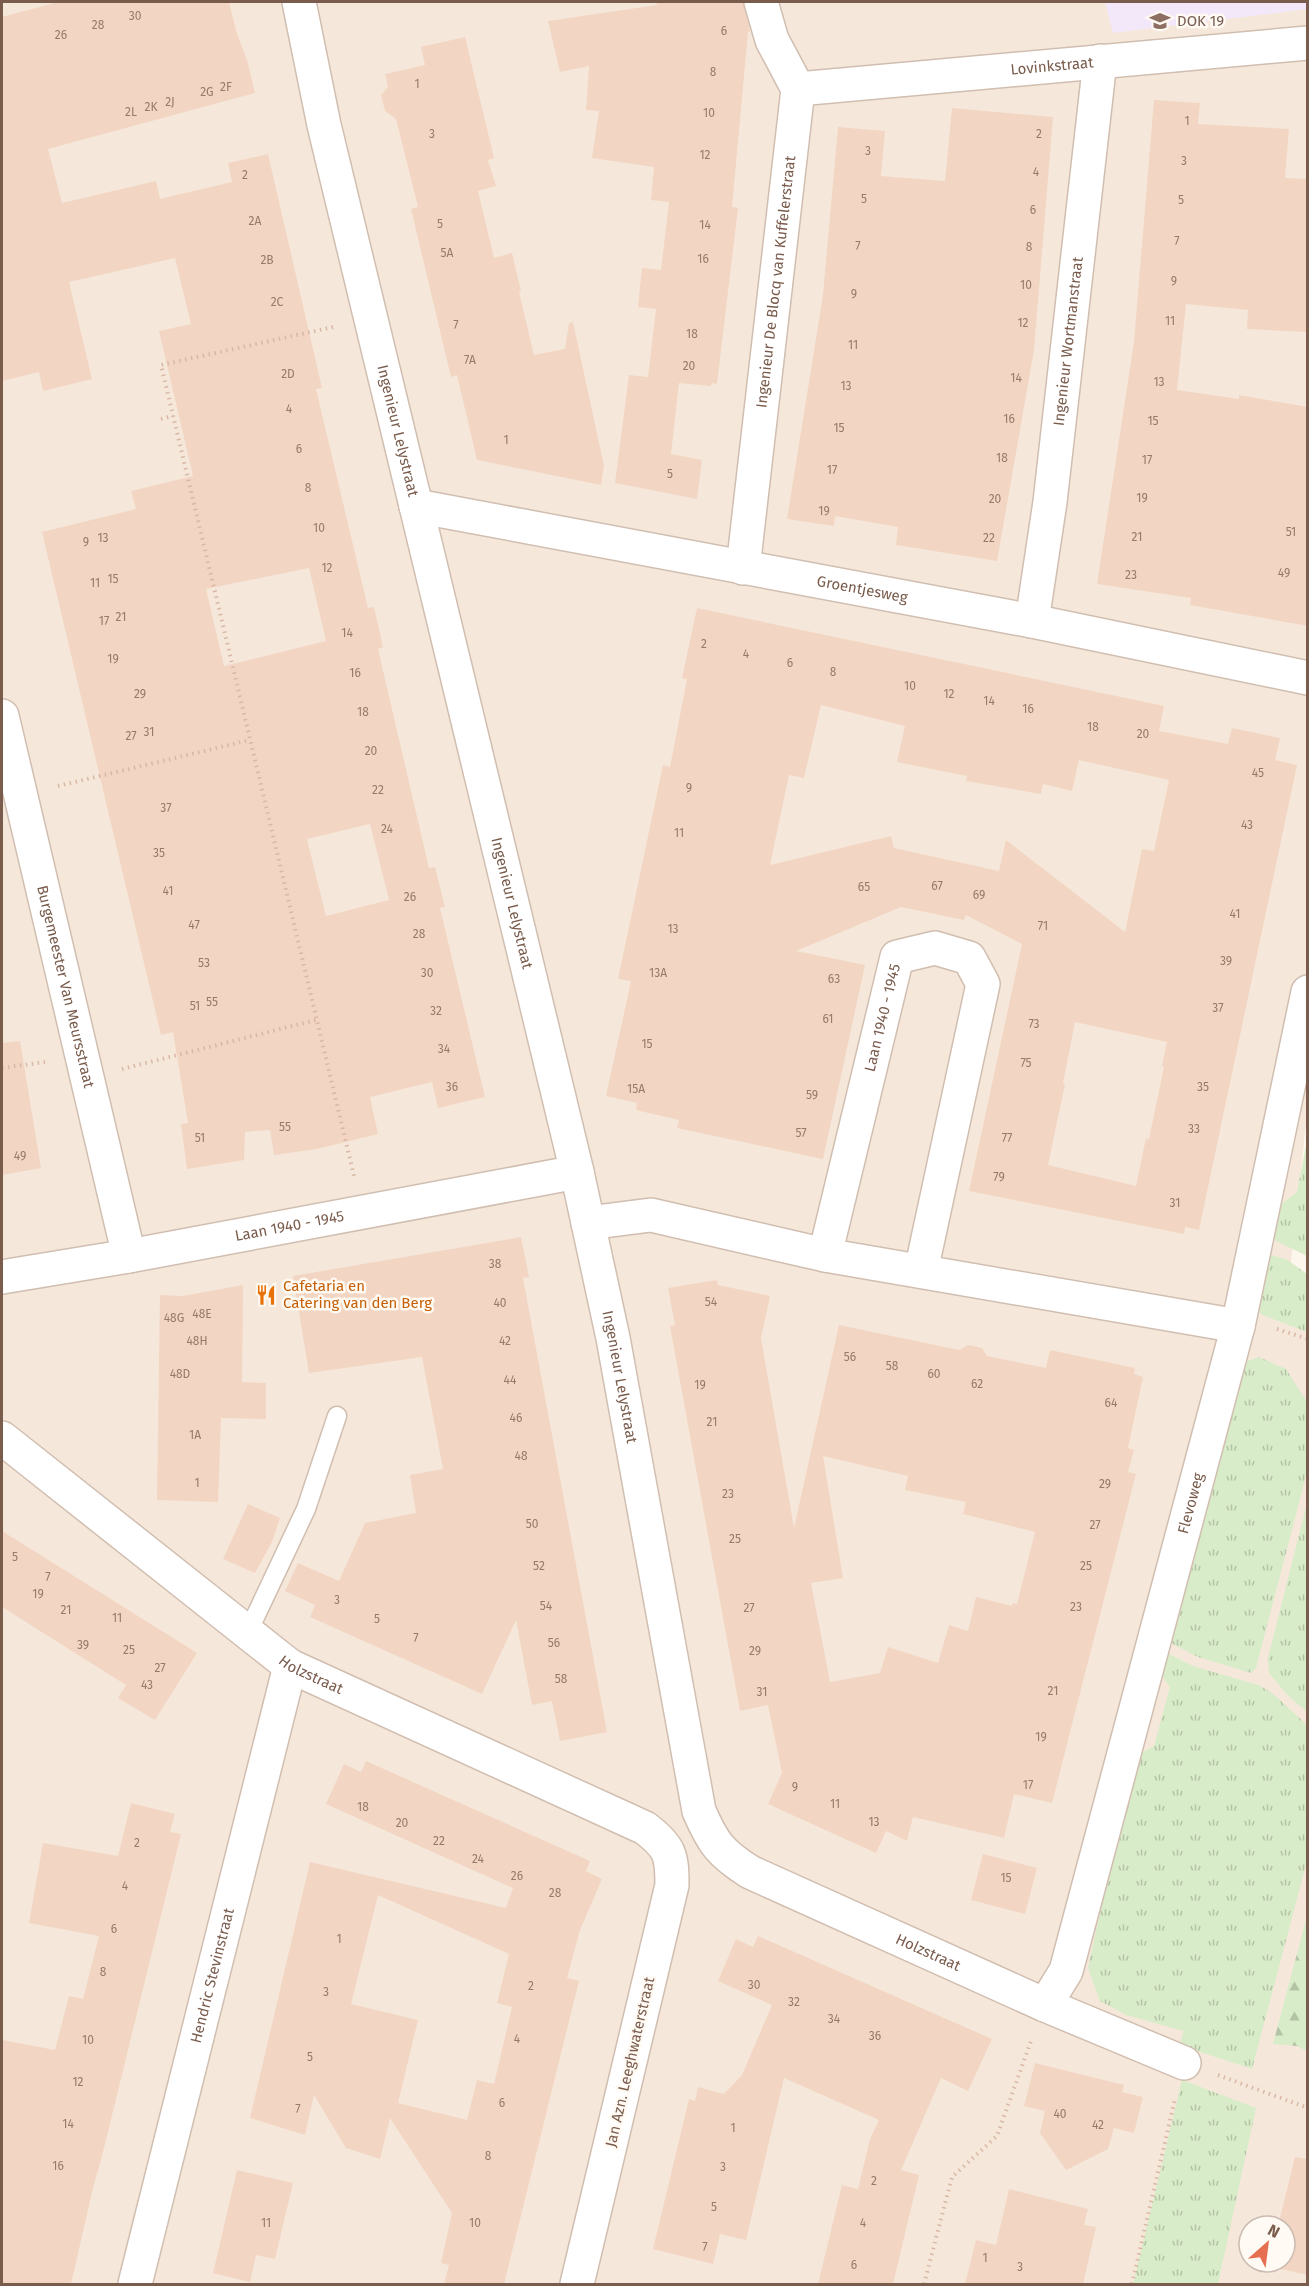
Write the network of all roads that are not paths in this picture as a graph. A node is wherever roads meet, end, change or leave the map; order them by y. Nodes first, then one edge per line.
1 (299, 2) edge
2 (761, 2) edge
3 (1308, 43) edge
4 (1100, 61) junction
5 (798, 89) junction
6 (416, 506) junction
7 (743, 568) junction
8 (1032, 621) junction
9 (1308, 678) edge
10 (2, 716) edge
11 (1308, 993) edge
12 (577, 1172) junction
13 (588, 1223) junction
14 (825, 1255) junction
15 (129, 1256) junction
16 (921, 1271) junction
17 (2, 1277) edge
18 (1238, 1326) junction
19 (336, 1416) dead end
20 (2, 1438) edge
21 (248, 1632) junction
22 (290, 1666) junction
23 (699, 1811) joint
24 (662, 1841) joint
25 (1045, 2005) junction
26 (1184, 2063) road end
27 (135, 2284) edge
28 (577, 2284) edge

1 - 6 street, Ingenieur Lelystraat
2 - 5 street
3 - 4 street, Lovinkstraat
4 - 5 street, Lovinkstraat
4 - 8 street, Ingenieur Wortmanstraat
5 - 7 street, Ingenieur De Blocq van Kuffelerstraat
6 - 7 street, Groentjesweg
6 - 12 street, Ingenieur Lelystraat
7 - 8 street, Groentjesweg
8 - 9 street, Groentjesweg
10 - 15 street, Burgemeester Van Meursstraat
11 - 18 street, Flevoweg
12 - 13 street, Ingenieur Lelystraat
12 - 15 street, Laan 1940 - 1945
13 - 14 street
13 - 23 street, Ingenieur Lelystraat
14 - 16 street
14 - 16 street, Laan 1940 - 1945
15 - 17 street, Laan 1940 - 1945
16 - 18 street
18 - 25 street, Flevoweg
19 - 21 lane
20 - 21 street, Holzstraat
21 - 22 street, Holzstraat
22 - 24 street, Holzstraat
22 - 27 street, Hendric Stevinstraat
23 - 25 street, Holzstraat
24 - 28 street, Jan Azn. Leeghwaterstraat
25 - 26 street, Holzstraat

